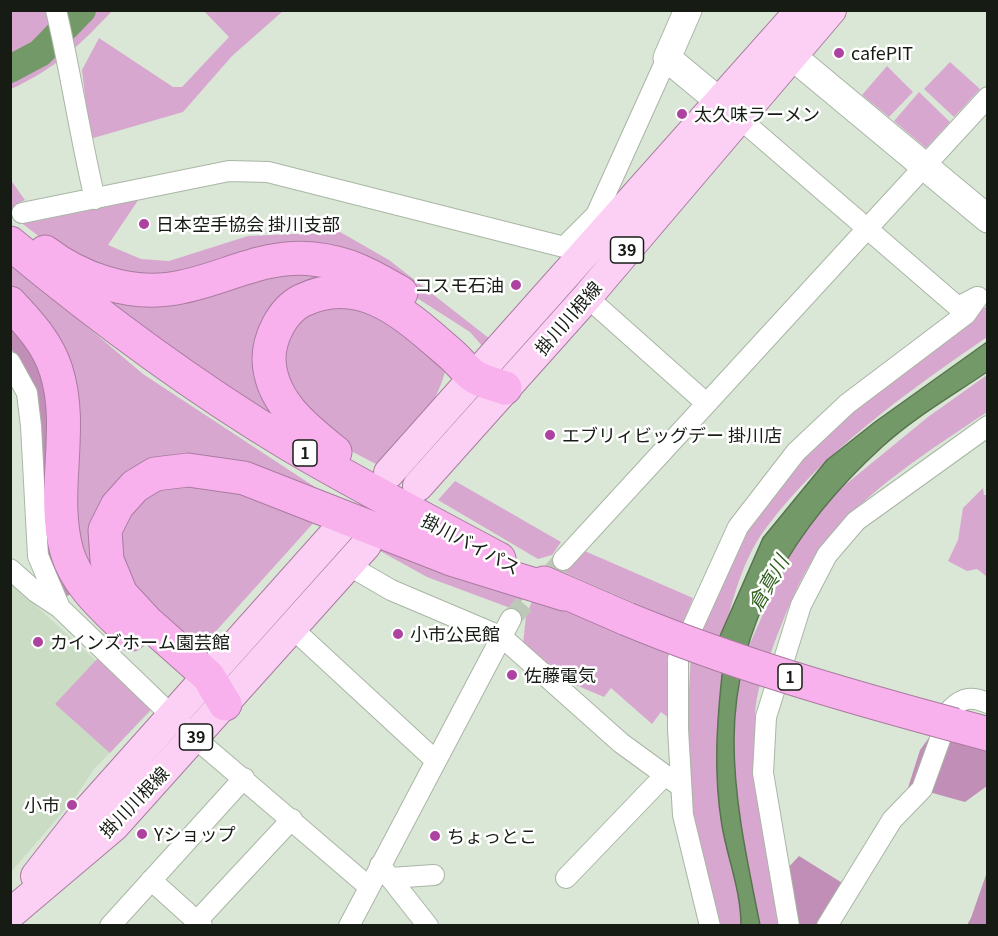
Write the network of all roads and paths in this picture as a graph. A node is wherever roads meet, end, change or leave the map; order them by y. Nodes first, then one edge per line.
1 (56, 10) edge
2 (688, 10) edge
3 (801, 10) edge
4 (831, 10) edge
5 (792, 56) junction
6 (667, 58) junction
7 (987, 97) edge
8 (729, 110) junction
9 (922, 166) junction
10 (95, 200) junction
11 (987, 219) edge
12 (14, 227) edge
13 (865, 228) junction
14 (982, 293) edge
15 (587, 297) junction
16 (10, 303) edge
17 (10, 362) edge
18 (490, 375) junction
19 (706, 403) junction
20 (987, 426) edge
21 (389, 473) dead end
22 (418, 486) dead end
23 (339, 529) dead end
24 (357, 555) joint
25 (563, 560) tunnel mouth
26 (10, 569) edge
27 (564, 594) junction
28 (60, 608) junction
29 (511, 619) tunnel mouth
30 (292, 628) junction
31 (502, 637) junction
32 (191, 695) junction
33 (987, 703) edge
34 (225, 705) junction
35 (987, 734) edge
36 (195, 738) junction
37 (436, 761) junction
38 (244, 778) junction
39 (673, 781) junction
40 (292, 819) junction
41 (385, 872) junction
42 (434, 875) dead end
43 (566, 878) dead end
44 (151, 880) junction
45 (369, 887) junction
46 (10, 910) edge
47 (10, 914) edge
48 (199, 923) edge
49 (110, 926) edge
50 (349, 926) edge
51 (428, 926) edge
52 (710, 926) edge
53 (789, 926) edge
54 (827, 926) edge

1 - 10 street
2 - 6 street
3 - 8 main road, 掛川川根線 / 39
4 - 5 main road, 掛川川根線 / 39
5 - 8 main road, 掛川川根線 / 39
5 - 9 street
6 - 8 street
6 - 10 street
7 - 9 street
8 - 13 street
8 - 15 main road, 掛川川根線 / 39
8 - 18 main road, 掛川川根線 / 39
9 - 11 street
9 - 13 street
10 - 12 street
12 - 18 highway
12 - 27 highway, 掛川バイパス / 1
13 - 14 street
13 - 19 street
14 - 39 street
15 - 18 main road, 掛川川根線 / 39
15 - 19 street
16 - 32 highway
17 - 28 street
18 - 21 main road, 掛川川根線 / 39
18 - 22 main road, 掛川川根線 / 39
18 - 27 highway
19 - 25 street
20 - 53 street
23 - 32 main road, 掛川川根線 / 39
24 - 30 main road, 掛川川根線 / 39
24 - 31 street
26 - 28 street
27 - 32 highway
27 - 35 highway, 掛川バイパス / 1, bridge
28 - 32 street
29 - 31 street
30 - 34 main road, 掛川川根線 / 39
30 - 37 street
31 - 37 street
31 - 39 street
32 - 34 highway
32 - 36 street
32 - 46 main road, 掛川川根線 / 39
33 - 54 street
34 - 36 main road, 掛川川根線 / 39
36 - 38 street
36 - 47 main road, 掛川川根線 / 39
37 - 41 street
38 - 40 street
38 - 44 street
39 - 43 street
39 - 52 street
40 - 45 street
40 - 48 street
41 - 42 street
41 - 45 street
41 - 51 street
44 - 48 street
44 - 49 street
45 - 50 street

